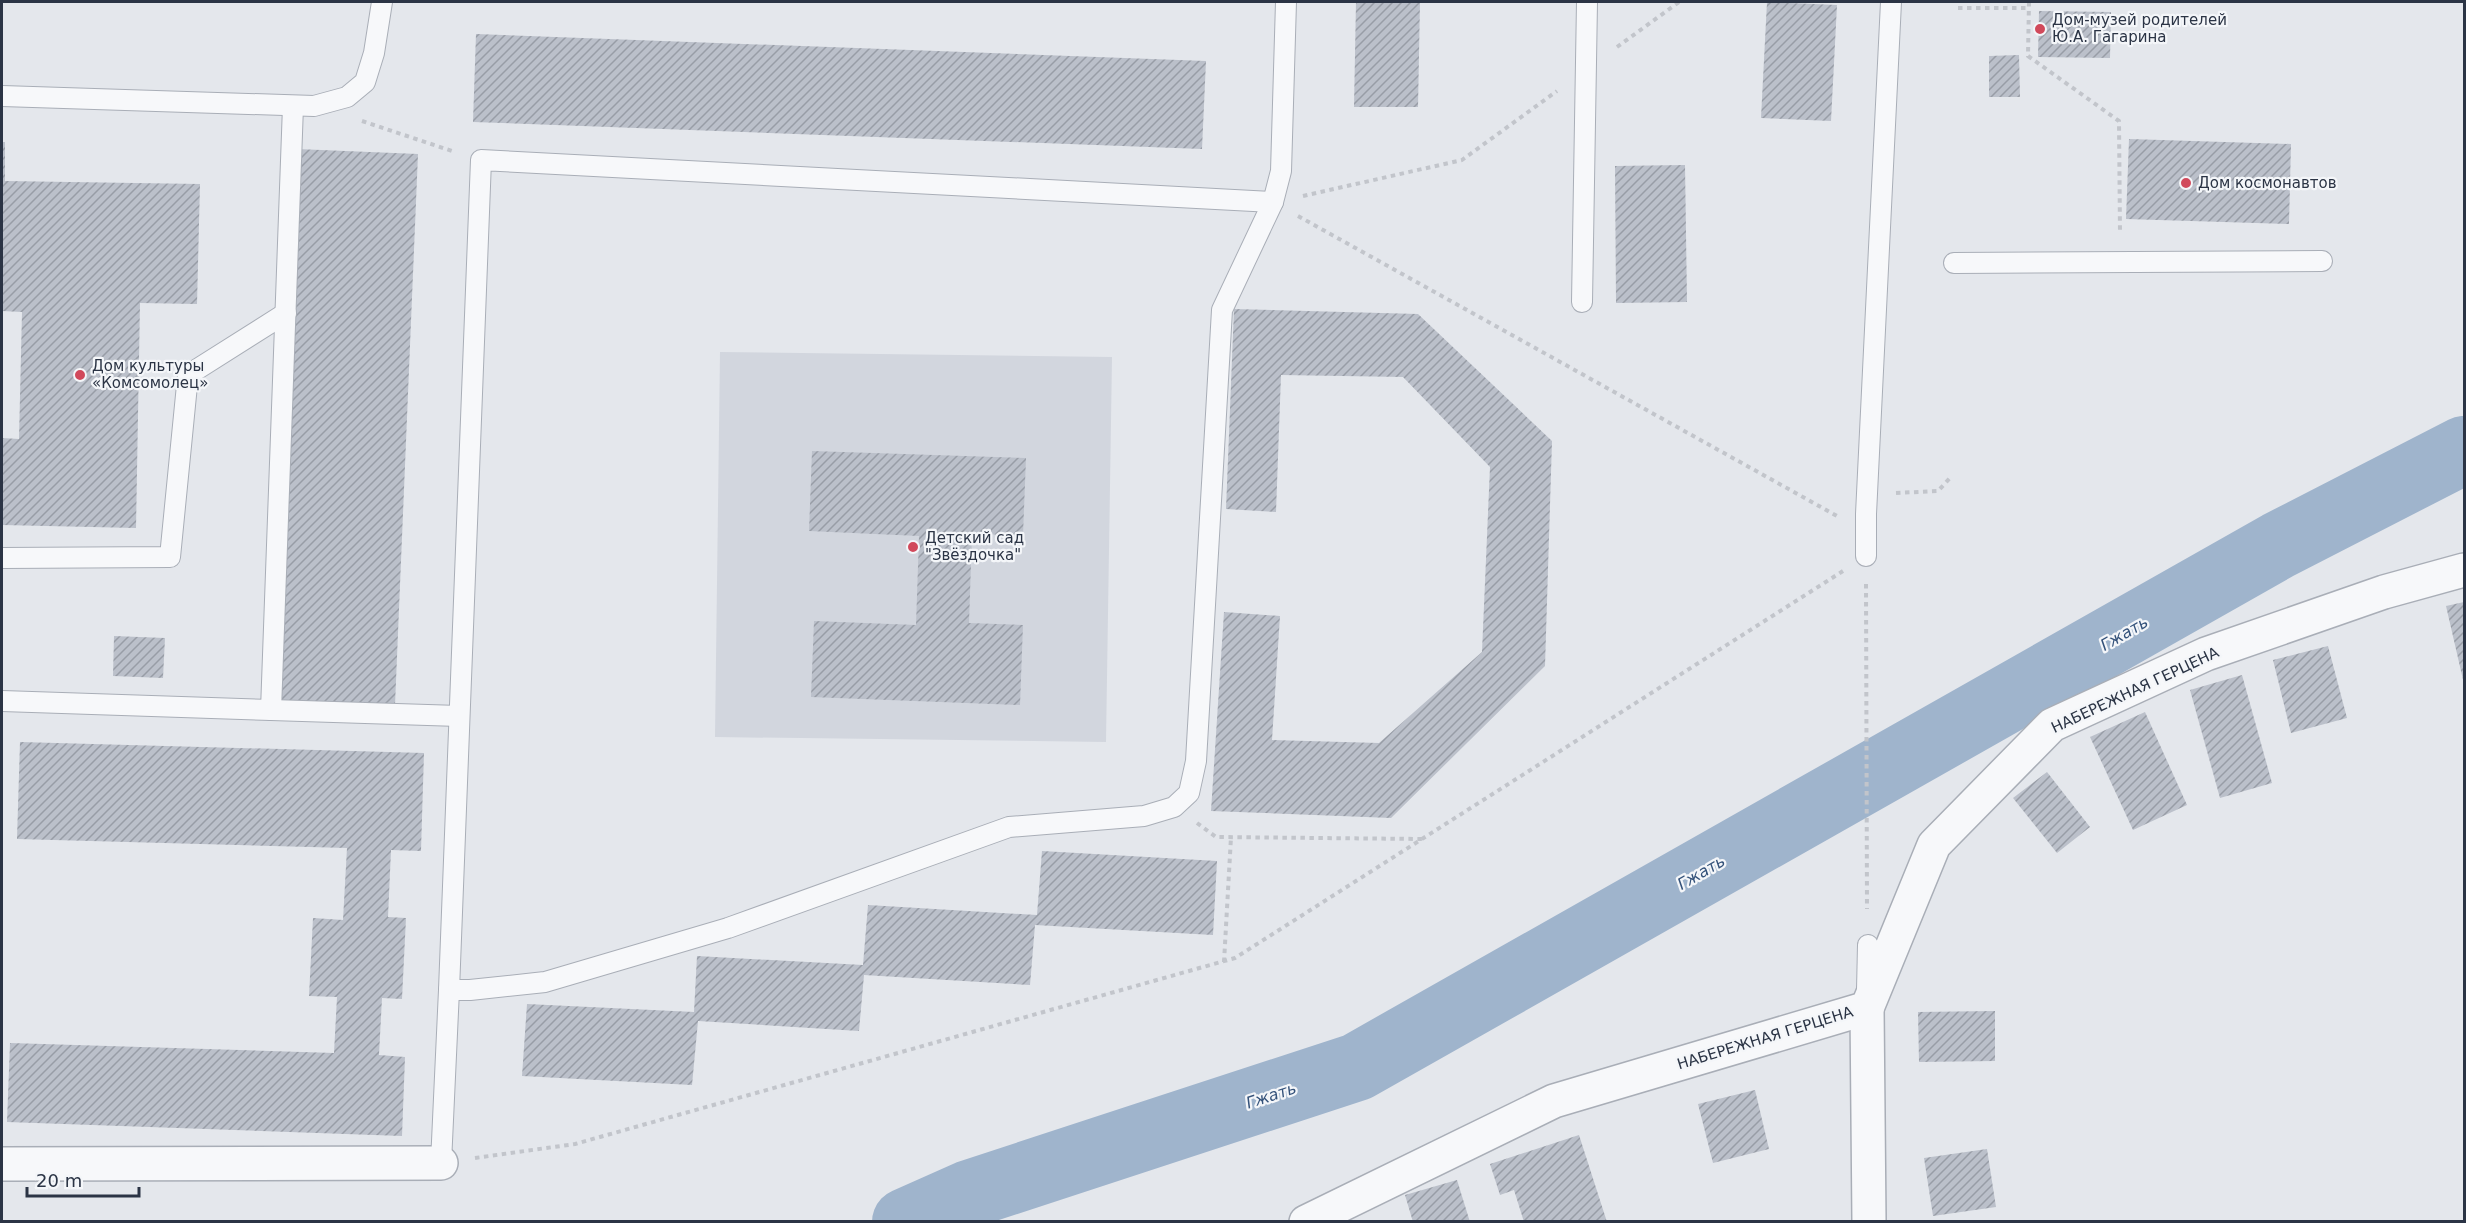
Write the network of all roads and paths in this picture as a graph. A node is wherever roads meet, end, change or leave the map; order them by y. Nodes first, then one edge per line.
1 (382, 2) edge
2 (1286, 2) edge
3 (1587, 2) edge
4 (1679, 2) edge
5 (1891, 2) edge
6 (2029, 2) edge
7 (1958, 8) dead end
8 (2029, 8) junction
9 (1586, 70) junction
10 (2, 96) edge
11 (293, 106) junction
12 (314, 106) junction
13 (481, 160) junction
14 (1274, 202) junction
15 (2322, 261) dead end
16 (2121, 262) junction
17 (1954, 263) dead end
18 (1582, 302) dead end
19 (286, 314) junction
20 (1950, 478) dead end
21 (1867, 495) junction
22 (1866, 533) junction
23 (1866, 556) junction
24 (2, 558) edge
25 (2464, 570) edge
26 (2, 701) edge
27 (271, 710) junction
28 (459, 716) junction
29 (1174, 807) junction
30 (1231, 837) junction
31 (1423, 839) junction
32 (1868, 945) joint
33 (1224, 962) junction
34 (449, 990) junction
35 (1867, 1008) junction
36 (441, 1163) junction
37 (2, 1164) edge
38 (1306, 1221) edge
39 (1869, 1221) edge

1 - 12 lane
2 - 14 lane
3 - 9 lane
4 - 9 path
5 - 21 lane
6 - 8 path
7 - 8 path
8 - 16 path
9 - 14 path
9 - 18 lane
10 - 11 lane
11 - 12 lane
11 - 19 lane
12 - 13 path
13 - 14 lane
13 - 28 lane
14 - 22 path
14 - 29 lane
15 - 16 lane
16 - 17 lane
19 - 24 lane
19 - 27 lane
20 - 21 path
21 - 22 lane
22 - 23 lane
23 - 31 path
23 - 32 path
25 - 35 street, НАБЕРЕЖНАЯ ГЕРЦЕНА
26 - 27 lane
27 - 28 lane
28 - 34 lane
29 - 30 path
29 - 34 lane
30 - 31 path
30 - 33 path
31 - 33 path
32 - 35 lane
33 - 36 path
34 - 36 lane
35 - 38 street, НАБЕРЕЖНАЯ ГЕРЦЕНА
35 - 39 street
36 - 37 street

